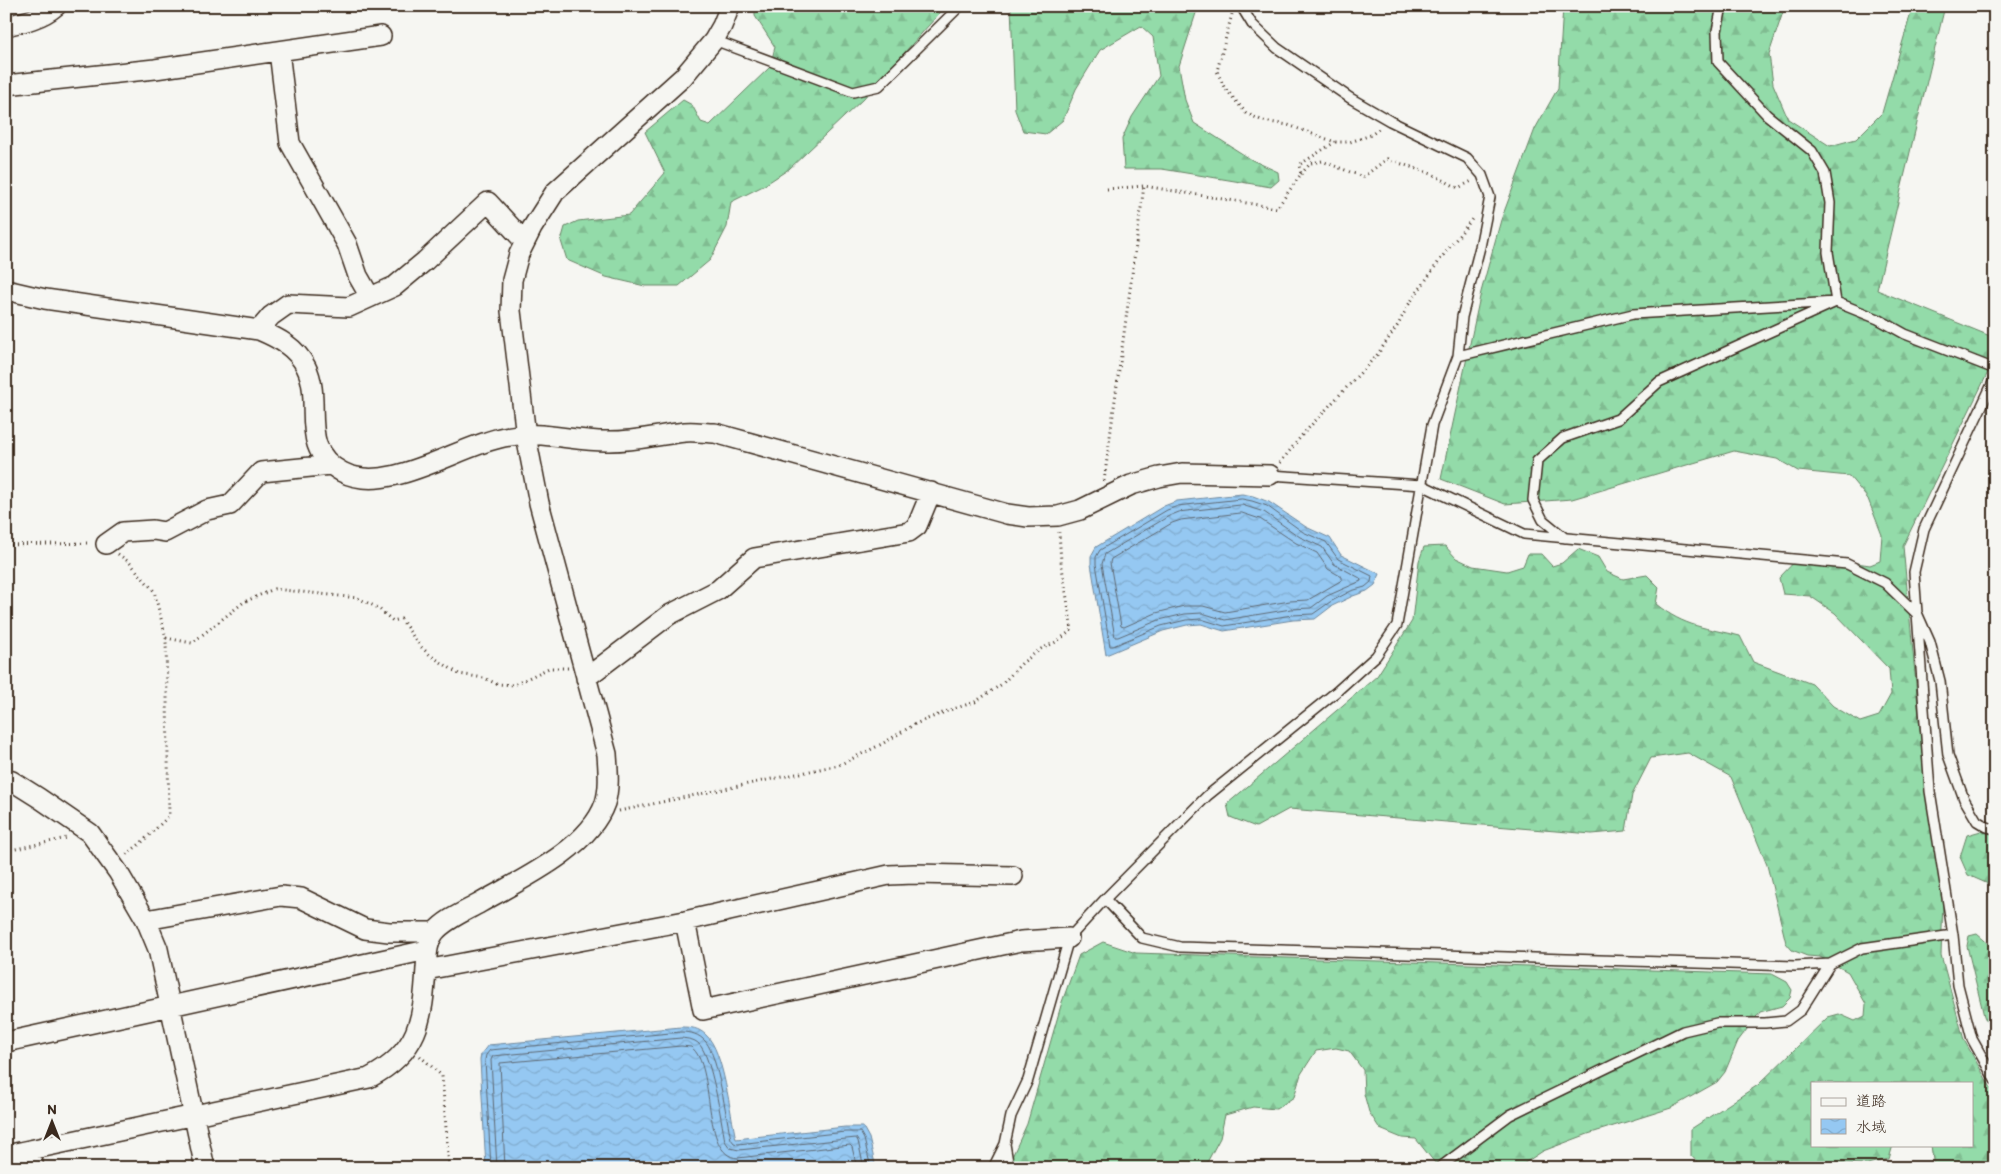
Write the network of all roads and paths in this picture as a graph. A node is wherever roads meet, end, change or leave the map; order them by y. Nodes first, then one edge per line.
1 (56, 6) edge
2 (730, 6) edge
3 (960, 6) edge
4 (1234, 6) edge
5 (1241, 6) edge
6 (1722, 6) edge
7 (6, 26) edge
8 (381, 36) dead end
9 (714, 40) junction
10 (279, 51) junction
11 (6, 85) edge
12 (1390, 121) junction
13 (1335, 142) junction
14 (1300, 174) junction
15 (1482, 175) junction
16 (1144, 186) junction
17 (1107, 189) dead end
18 (1490, 197) junction
19 (525, 242) junction
20 (6, 290) edge
21 (370, 297) junction
22 (1836, 302) junction
23 (259, 330) junction
24 (1458, 356) junction
25 (1995, 369) edge
26 (1995, 378) edge
27 (526, 436) junction
28 (332, 465) junction
29 (1270, 475) junction
30 (1422, 485) junction
31 (931, 492) junction
32 (1102, 499) junction
33 (1058, 516) junction
34 (1566, 538) junction
35 (106, 544) junction
36 (6, 545) edge
37 (1918, 615) junction
38 (166, 638) junction
39 (585, 673) junction
40 (6, 779) edge
41 (600, 815) junction
42 (1995, 829) edge
43 (90, 833) junction
44 (140, 844) dead end
45 (6, 851) edge
46 (1013, 876) dead end
47 (1105, 899) junction
48 (146, 920) junction
49 (685, 921) junction
50 (435, 932) junction
51 (1954, 936) junction
52 (1070, 938) junction
53 (427, 950) junction
54 (1830, 964) junction
55 (426, 970) junction
56 (171, 1006) junction
57 (6, 1042) edge
58 (409, 1045) junction
59 (1995, 1080) edge
60 (193, 1115) junction
61 (1005, 1144) junction
62 (6, 1155) edge
63 (32, 1159) edge
64 (206, 1168) edge
65 (449, 1168) edge
66 (994, 1168) edge
67 (1010, 1168) edge
68 (1439, 1168) edge

1 - 7 street
2 - 9 street
3 - 9 lane
4 - 13 path
5 - 12 lane
6 - 22 lane
8 - 10 street
9 - 19 street
10 - 11 street
10 - 21 street
12 - 13 path
12 - 15 lane
13 - 14 path
14 - 15 path
14 - 16 path
15 - 18 lane
16 - 17 path
16 - 32 path
18 - 24 lane
18 - 29 path
19 - 21 street
19 - 27 street
20 - 23 street
21 - 23 street
22 - 24 lane
22 - 25 lane
22 - 34 lane
23 - 28 street
24 - 30 lane
26 - 37 lane
27 - 28 street
27 - 31 street
27 - 39 street
28 - 35 street
29 - 30 lane
29 - 32 street
30 - 34 lane
30 - 47 lane
31 - 33 street
31 - 39 street
32 - 33 street
33 - 41 path
34 - 37 lane
35 - 36 path
35 - 38 path
37 - 42 lane
37 - 51 lane
38 - 39 path
38 - 44 path
39 - 41 street
40 - 43 street
41 - 50 street
43 - 45 path
43 - 48 street
46 - 49 street
47 - 52 lane
47 - 54 lane
48 - 50 street
48 - 56 street
49 - 52 street
49 - 55 street
50 - 53 street
51 - 54 lane
51 - 59 lane
52 - 61 lane
53 - 55 street
53 - 56 street
54 - 68 lane
55 - 58 street
56 - 57 street
56 - 60 street
58 - 60 street
58 - 65 path
60 - 63 street
60 - 64 street
61 - 66 lane
61 - 67 lane
62 - 63 street

